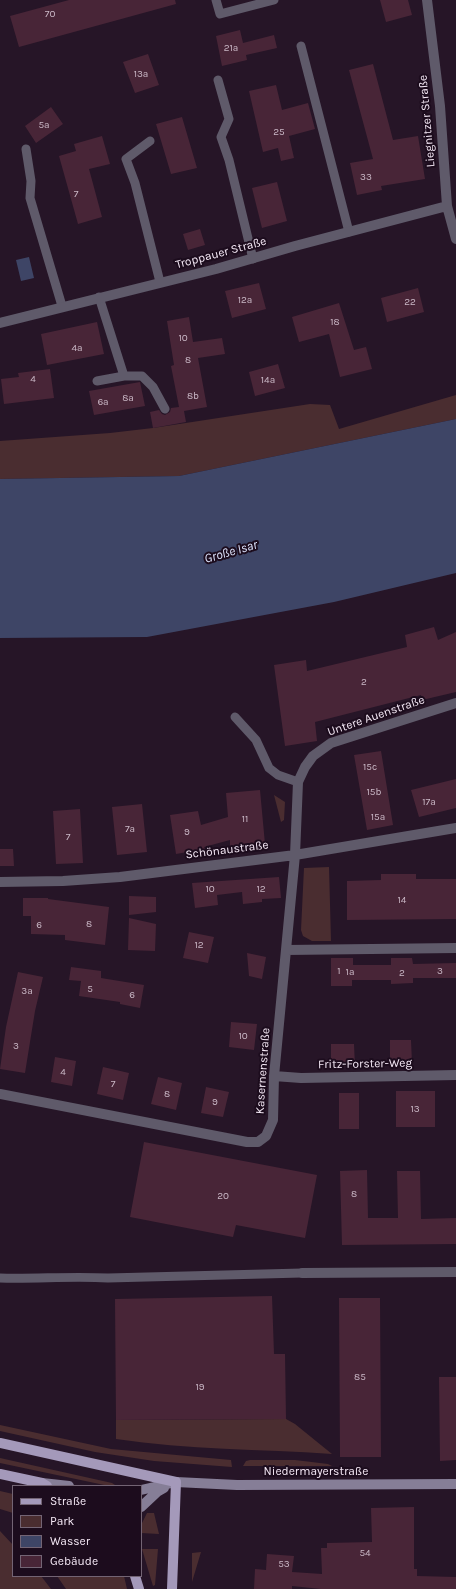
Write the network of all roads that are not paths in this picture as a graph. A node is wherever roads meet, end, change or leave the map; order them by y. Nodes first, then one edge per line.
1 (216, 0) edge
2 (274, 0) edge
3 (427, 0) edge
4 (301, 46) dead end
5 (218, 80) dead end
6 (150, 141) dead end
7 (26, 149) dead end
8 (447, 206) junction
9 (349, 232) junction
10 (456, 239) edge
11 (253, 259) junction
12 (160, 282) junction
13 (99, 297) junction
14 (62, 306) junction
15 (0, 323) edge
16 (124, 376) junction
17 (97, 381) dead end
18 (166, 409) dead end
19 (456, 703) edge
20 (234, 717) dead end
21 (298, 782) junction
22 (456, 828) edge
23 (295, 855) junction
24 (0, 882) edge
25 (456, 948) edge
26 (286, 950) junction
27 (456, 1075) edge
28 (274, 1076) junction
29 (0, 1094) edge
30 (456, 1272) edge
31 (302, 1273) joint
32 (0, 1278) edge
33 (0, 1443) edge
34 (0, 1474) edge
35 (176, 1482) junction
36 (456, 1484) edge
37 (45, 1485) edge
38 (142, 1490) edge
39 (142, 1506) edge
40 (135, 1577) edge
41 (139, 1589) edge
42 (172, 1589) edge

1 - 2 lane
3 - 8 street, Liegnitzer Straße
4 - 9 lane
5 - 11 lane
6 - 12 lane
7 - 14 lane
8 - 9 street, Troppauer Straße
8 - 10 street, Liegnitzer Straße
9 - 11 street, Troppauer Straße
11 - 12 street, Troppauer Straße
12 - 13 street, Troppauer Straße
13 - 14 street, Troppauer Straße
13 - 16 lane
14 - 15 street, Troppauer Straße
16 - 17 lane
16 - 18 lane
19 - 21 street, Untere Auenstraße
20 - 21 lane
21 - 23 street, Untere Auenstraße
22 - 23 street, Schönaustraße
23 - 24 street, Schönaustraße
23 - 26 street, Kasernenstraße
25 - 26 street
26 - 28 street, Kasernenstraße
27 - 28 street, Fritz-Forster-Weg
28 - 29 street, Kasernenstraße
30 - 31 street
31 - 32 lane
33 - 35 main road, Niedermayerstraße
34 - 37 main road
35 - 36 main road, Niedermayerstraße
35 - 38 main road, Niedermayerstraße
35 - 39 main road
35 - 42 main road
40 - 41 main road

